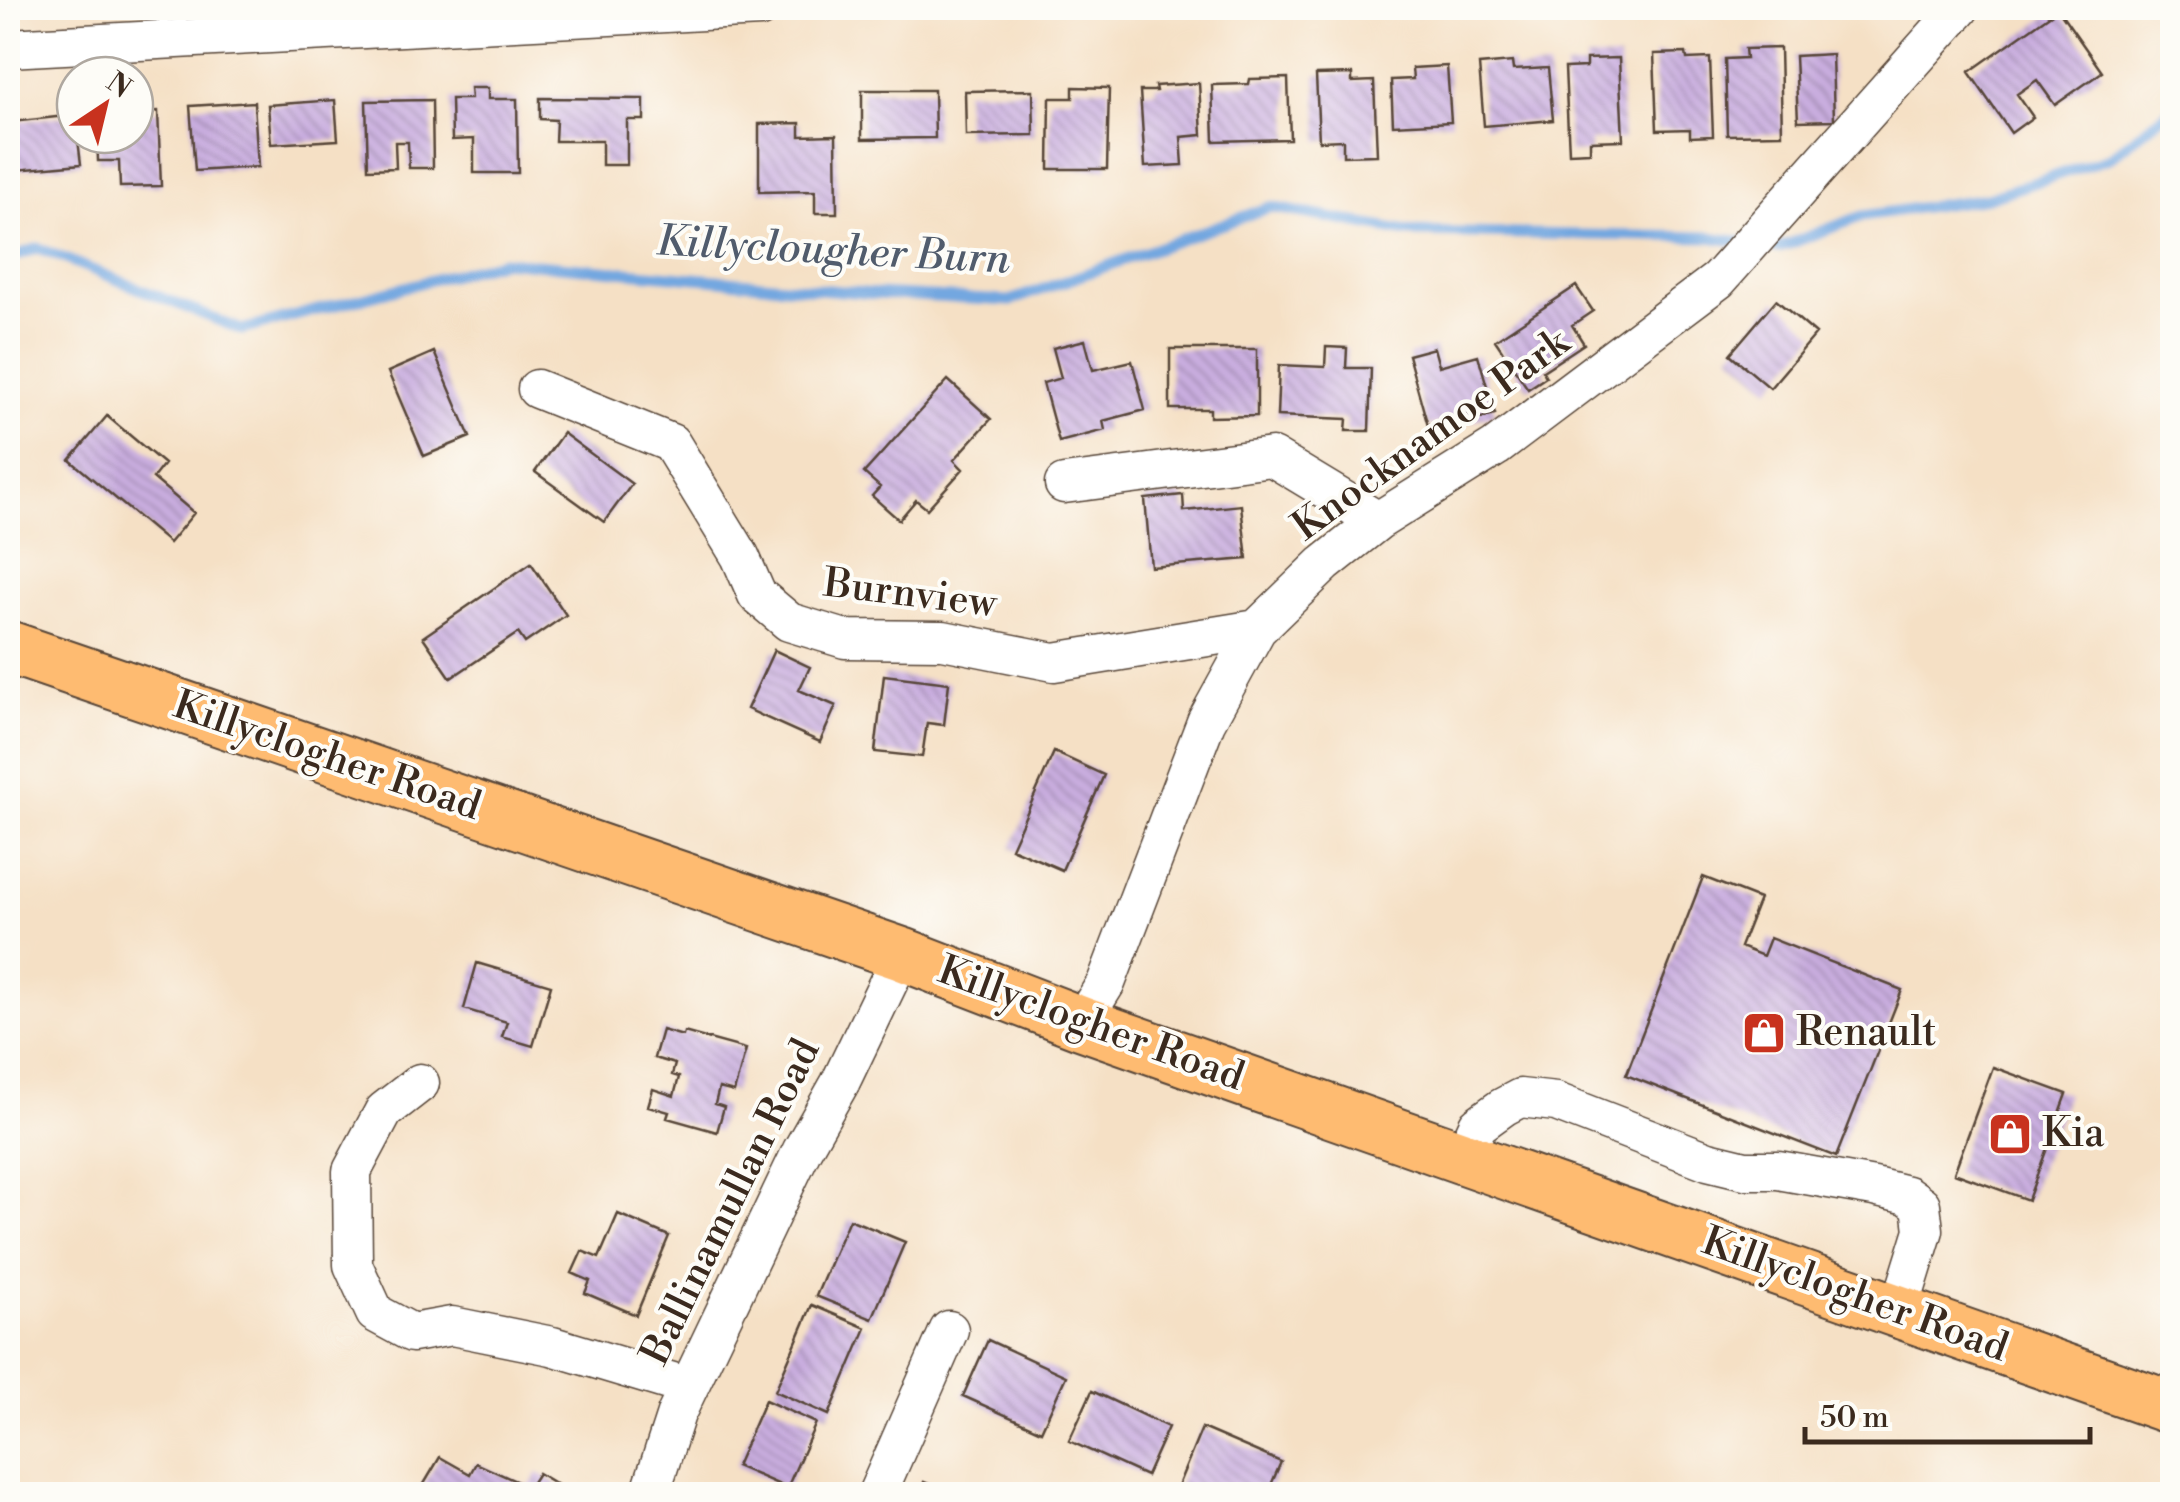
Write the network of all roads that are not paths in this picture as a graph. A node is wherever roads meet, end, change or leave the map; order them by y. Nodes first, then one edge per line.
1 (760, 8) edge
2 (1960, 8) edge
3 (8, 48) edge
4 (537, 389) dead end
5 (1064, 484) dead end
6 (1378, 521) junction
7 (1257, 630) junction
8 (8, 647) edge
9 (902, 954) junction
10 (1082, 1023) junction
11 (420, 1083) dead end
12 (1463, 1157) junction
13 (1899, 1311) junction
14 (949, 1330) dead end
15 (689, 1388) junction
16 (2172, 1408) edge
17 (664, 1490) edge
18 (877, 1494) edge

1 - 3 street
2 - 6 street, Knocknamoe Park
4 - 7 street, Burnview
5 - 6 street
6 - 7 street, Knocknamoe Park
7 - 10 street, Knocknamoe Park
8 - 9 highway, Killyclogher Road
9 - 10 highway, Killyclogher Road
9 - 15 street, Ballinamullan Road
10 - 12 highway, Killyclogher Road
11 - 15 street
12 - 13 highway, Killyclogher Road
12 - 13 street
13 - 16 highway, Killyclogher Road
14 - 18 street
15 - 17 street, Ballinamullan Road

